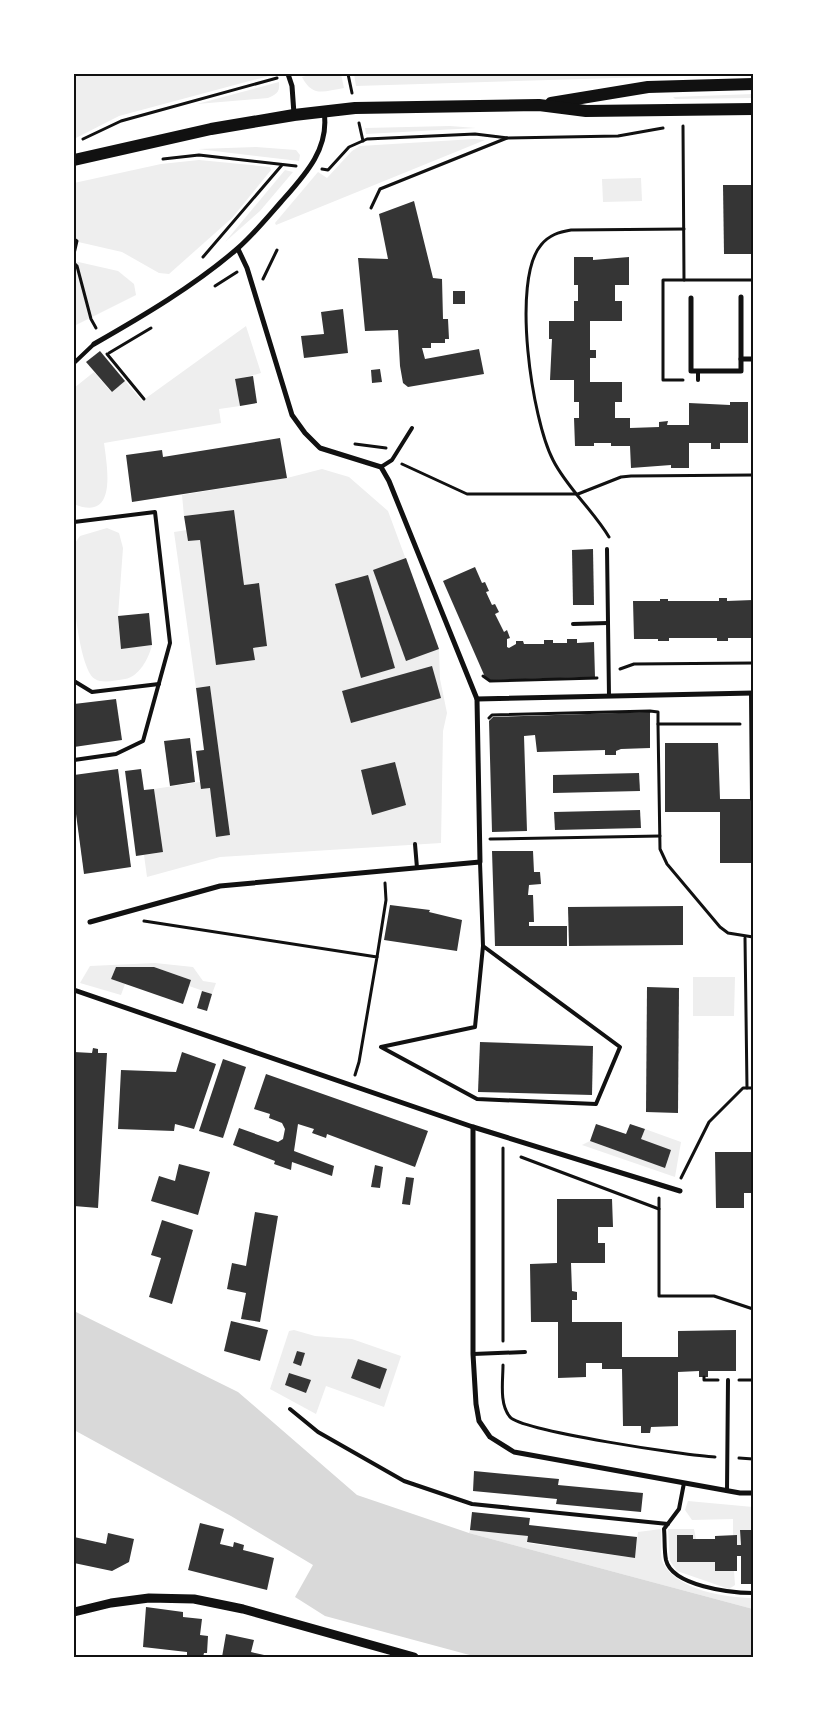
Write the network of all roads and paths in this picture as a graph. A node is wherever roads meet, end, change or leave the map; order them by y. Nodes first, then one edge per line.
1 (288, 74) edge
2 (753, 84) edge
3 (539, 105) junction
4 (753, 109) edge
5 (324, 112) junction
6 (294, 115) junction
7 (693, 125) dead end
8 (677, 126) dead end
9 (669, 127) dead end
10 (683, 130) dead end
11 (508, 138) junction
12 (82, 140) dead end
13 (160, 159) dead end
14 (74, 160) edge
15 (282, 165) junction
16 (310, 168) junction
17 (371, 208) dead end
18 (684, 229) junction
19 (74, 239) edge
20 (238, 249) junction
21 (277, 250) dead end
22 (74, 254) edge
23 (202, 259) dead end
24 (74, 263) edge
25 (753, 280) edge
26 (261, 283) dead end
27 (741, 297) dead end
28 (691, 298) dead end
29 (102, 340) junction
30 (94, 344) joint
31 (107, 354) dead end
32 (741, 359) junction
33 (753, 359) edge
34 (74, 363) edge
35 (698, 371) junction
36 (698, 380) dead end
37 (144, 399) dead end
38 (412, 428) dead end
39 (346, 443) dead end
40 (392, 460) junction
41 (381, 467) junction
42 (753, 475) edge
43 (578, 494) junction
44 (74, 522) edge
45 (611, 541) dead end
46 (607, 549) dead end
47 (608, 623) junction
48 (573, 624) dead end
49 (753, 663) edge
50 (621, 664) dead end
51 (621, 669) junction
52 (480, 670) dead end
53 (609, 673) junction
54 (74, 681) edge
55 (159, 684) junction
56 (752, 693) edge
57 (609, 696) junction
58 (477, 699) junction
59 (487, 720) dead end
60 (658, 724) junction
61 (751, 724) junction
62 (74, 760) edge
63 (752, 799) dead end
64 (490, 832) dead end
65 (660, 836) junction
66 (415, 844) dead end
67 (480, 862) junction
68 (417, 868) junction
69 (384, 871) junction
70 (90, 922) dead end
71 (136, 922) dead end
72 (753, 937) edge
73 (745, 938) junction
74 (483, 946) junction
75 (377, 957) junction
76 (74, 990) edge
77 (351, 1085) junction
78 (747, 1088) junction
79 (753, 1088) edge
80 (473, 1127) junction
81 (506, 1138) junction
82 (502, 1150) junction
83 (659, 1184) junction
84 (678, 1190) joint
85 (659, 1209) junction
86 (753, 1309) edge
87 (525, 1352) dead end
88 (503, 1353) junction
89 (473, 1354) junction
90 (728, 1380) dead end
91 (290, 1408) dead end
92 (727, 1458) junction
93 (753, 1459) edge
94 (684, 1483) junction
95 (727, 1490) junction
96 (753, 1493) edge
97 (668, 1524) junction
98 (753, 1593) edge
99 (74, 1612) edge
100 (391, 1654) edge
101 (414, 1657) edge

1 - 6 street
1 - 12 path
2 - 3 main road
3 - 4 main road
3 - 5 main road
5 - 6 main road
5 - 16 street
6 - 14 main road
7 - 8 path
9 - 11 path
10 - 18 path
11 - 16 path
11 - 17 path
13 - 15 path
15 - 16 path
15 - 23 path
16 - 20 street
18 - 25 path
18 - 43 path
19 - 22 path
20 - 29 street
20 - 41 street
21 - 26 path
24 - 29 path
27 - 32 street
28 - 35 street
29 - 30 street
30 - 34 lane
31 - 37 path
32 - 33 street
32 - 35 street
35 - 36 lane
38 - 40 lane
39 - 40 path
40 - 41 lane
40 - 43 path
41 - 58 street
42 - 43 path
43 - 45 path
44 - 55 lane
46 - 47 lane
47 - 48 lane
47 - 53 lane
49 - 51 path
50 - 51 path
51 - 53 path
52 - 53 path
53 - 57 lane
54 - 55 lane
55 - 62 lane
56 - 57 street
56 - 61 lane
57 - 58 street
58 - 67 street
59 - 60 path
60 - 61 path
60 - 65 path
61 - 63 lane
64 - 65 path
65 - 73 path
66 - 68 lane
67 - 68 street
67 - 74 lane
68 - 69 street
69 - 70 street
69 - 75 path
71 - 75 path
72 - 73 path
73 - 78 path
74 - 74 lane
75 - 77 path
76 - 77 street
77 - 80 street
78 - 79 path
78 - 84 path
80 - 81 street
80 - 89 street
81 - 82 path
81 - 83 street
82 - 85 path
82 - 88 path
83 - 84 street
83 - 85 path
85 - 86 path
87 - 88 lane
88 - 89 lane
88 - 92 path
89 - 94 street
90 - 92 lane
91 - 97 lane
92 - 93 path
92 - 95 lane
94 - 95 street
94 - 97 lane
95 - 96 street
97 - 98 lane
99 - 100 street
100 - 101 street

